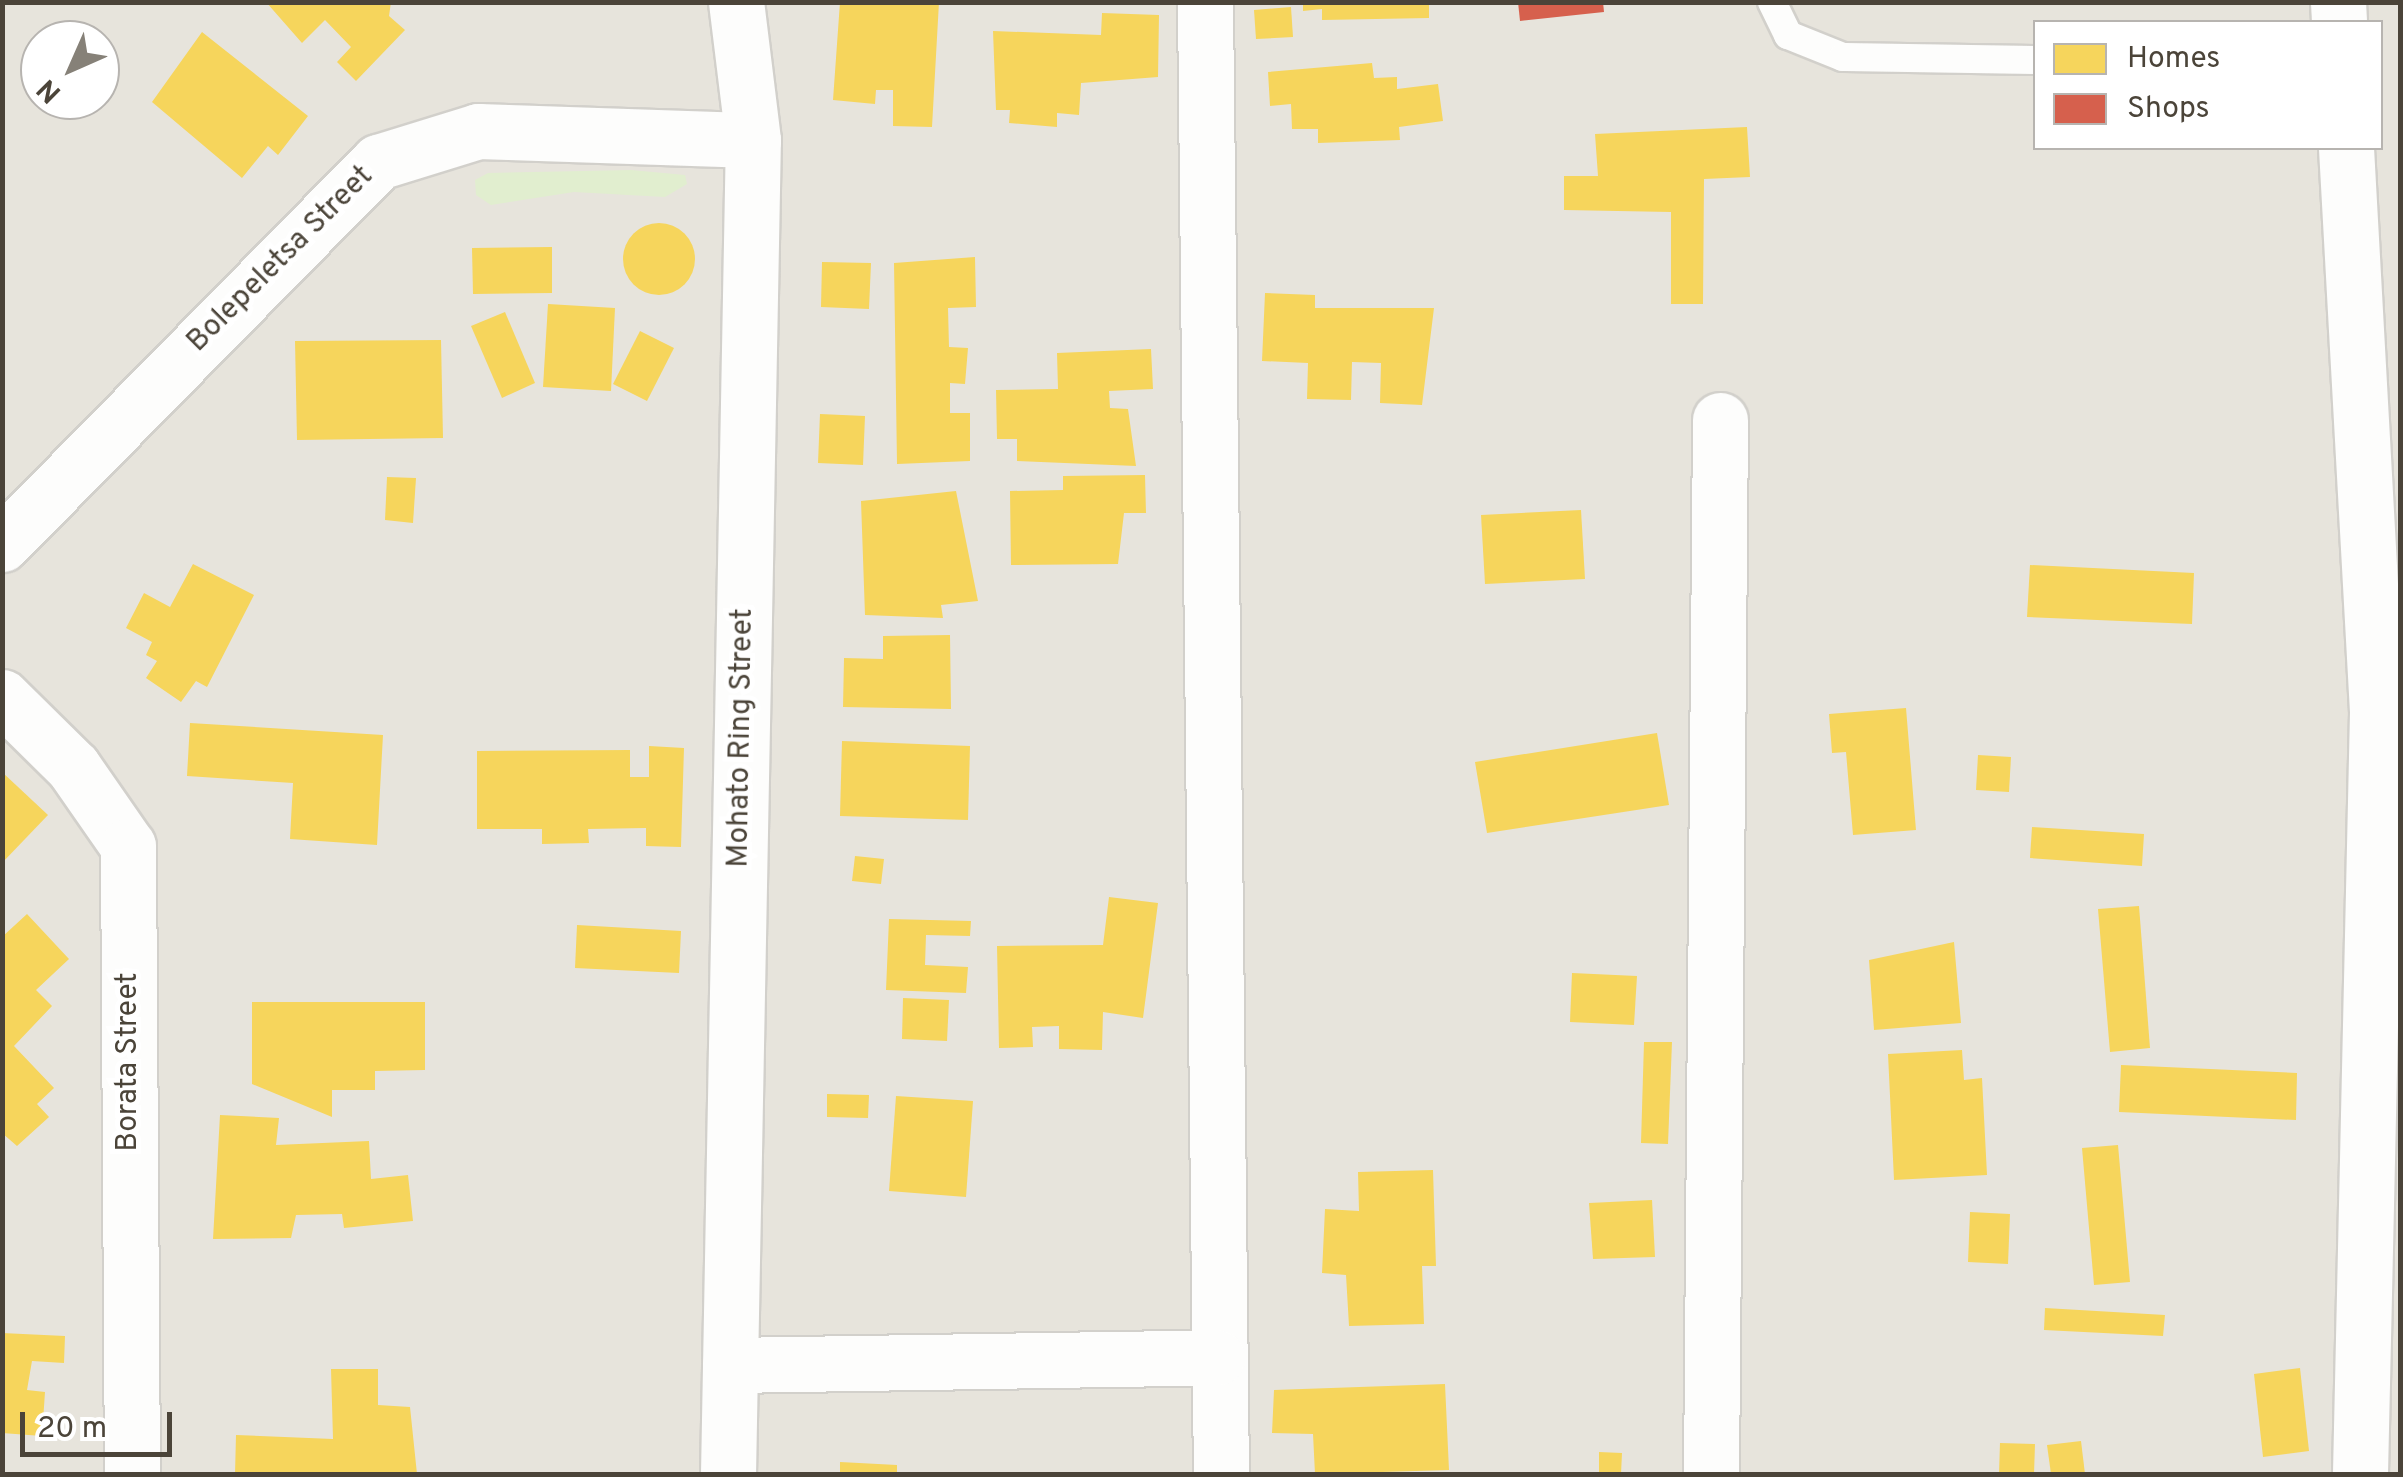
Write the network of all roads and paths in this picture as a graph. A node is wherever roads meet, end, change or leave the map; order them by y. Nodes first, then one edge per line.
1 (736, 2) edge
2 (1205, 2) edge
3 (1772, 2) edge
4 (2033, 60) edge
5 (753, 140) junction
6 (2346, 150) edge
7 (1720, 420) dead end
8 (2, 544) edge
9 (2, 697) edge
10 (2388, 712) edge
11 (1217, 1357) junction
12 (730, 1364) junction
13 (132, 1474) edge
14 (728, 1474) edge
15 (1221, 1474) edge
16 (1711, 1474) edge
17 (2360, 1474) edge

1 - 5 street, Mohato Ring Street
2 - 11 street
3 - 4 lane
5 - 8 street, Bolepeletsa Street
5 - 12 street, Mohato Ring Street
6 - 10 street
7 - 16 street
9 - 13 street, Borata Street
10 - 17 street
11 - 12 street
11 - 15 street
12 - 14 street, Mohato Ring Street

